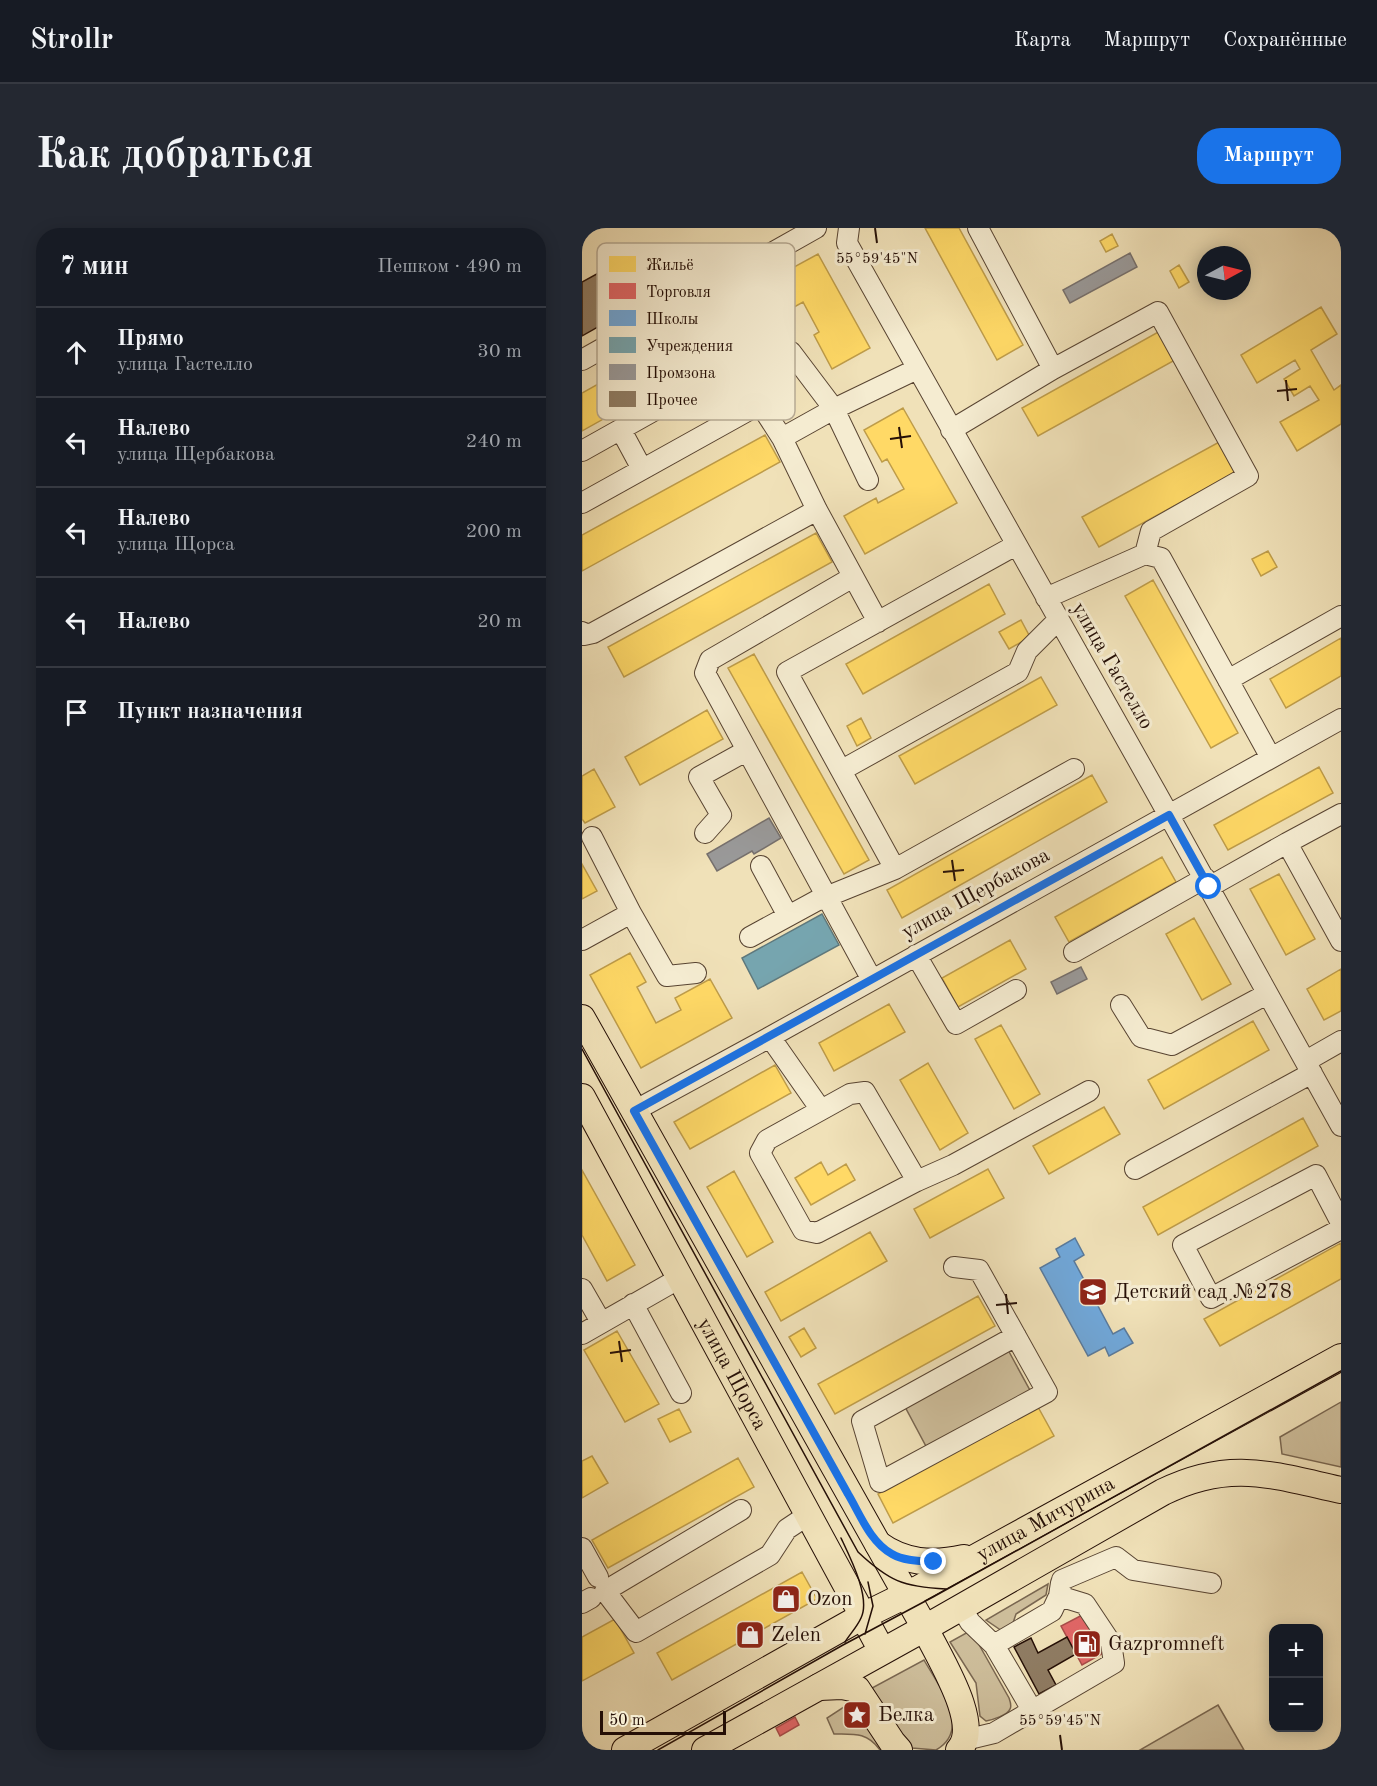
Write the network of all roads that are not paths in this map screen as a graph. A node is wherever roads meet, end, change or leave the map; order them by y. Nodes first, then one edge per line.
1 (816, 228) edge
2 (849, 228) edge
3 (982, 229) edge
4 (790, 243) edge
5 (597, 352) edge
6 (795, 357) edge
7 (582, 360) edge
8 (917, 369) junction
9 (1053, 369) junction
10 (834, 409) junction
11 (639, 420) edge
12 (731, 420) edge
13 (770, 420) edge
14 (621, 430) junction
15 (951, 430) junction
16 (782, 438) junction
17 (582, 451) edge
18 (642, 469) junction
19 (868, 480) dead end
20 (582, 503) edge
21 (817, 510) junction
22 (1016, 545) junction
23 (1145, 554) junction
24 (853, 576) junction
25 (1046, 598) junction
26 (1341, 616) edge
27 (1058, 620) junction
28 (878, 622) junction
29 (583, 634) edge
30 (1228, 680) junction
31 (1341, 719) edge
32 (746, 752) junction
33 (1270, 758) junction
34 (1074, 769) dead end
35 (842, 770) junction
36 (1341, 814) edge
37 (1169, 815) junction
38 (705, 832) dead end
39 (592, 837) dead end
40 (1287, 843) junction
41 (761, 866) dead end
42 (896, 869) junction
43 (1207, 882) junction
44 (826, 898) junction
45 (632, 913) junction
46 (788, 916) junction
47 (750, 937) dead end
48 (582, 940) edge
49 (1341, 941) edge
50 (1074, 952) dead end
51 (916, 955) junction
52 (696, 973) dead end
53 (872, 980) junction
54 (1016, 990) dead end
55 (1267, 994) junction
56 (1121, 1005) dead end
57 (582, 1018) edge
58 (770, 1037) junction
59 (1341, 1041) edge
60 (1309, 1067) junction
61 (1089, 1091) dead end
62 (582, 1097) edge
63 (821, 1110) junction
64 (634, 1111) junction
65 (1341, 1126) edge
66 (1135, 1169) dead end
67 (917, 1181) junction
68 (1335, 1200) edge
69 (1341, 1223) edge
70 (1341, 1229) edge
71 (954, 1267) dead end
72 (680, 1278) junction
73 (582, 1289) edge
74 (633, 1304) junction
75 (601, 1322) junction
76 (582, 1334) edge
77 (1016, 1336) junction
78 (1341, 1357) edge
79 (681, 1393) dead end
80 (879, 1482) junction
81 (1341, 1490) edge
82 (848, 1494) junction
83 (741, 1510) dead end
84 (808, 1515) junction
85 (878, 1544) junction
86 (582, 1548) edge
87 (1062, 1550) junction
88 (982, 1554) junction
89 (598, 1577) dead end
90 (1211, 1584) dead end
91 (1060, 1588) junction
92 (907, 1594) junction
93 (961, 1607) junction
94 (863, 1616) junction
95 (925, 1628) junction
96 (994, 1645) junction
97 (882, 1651) junction
98 (819, 1687) junction
99 (1032, 1710) junction
100 (962, 1745) edge
101 (625, 1750) edge
102 (706, 1750) edge
103 (899, 1750) edge

1 - 4 street
2 - 8 street, улица Гастелло
3 - 9 street
5 - 7 street
6 - 10 street
8 - 10 street
8 - 15 street, улица Гастелло
9 - 15 street
9 - 23 street
10 - 16 street
10 - 19 street
11 - 14 street
12 - 18 street
13 - 16 street
14 - 17 street
14 - 18 street
15 - 22 street, улица Гастелло
16 - 21 street
18 - 20 street
21 - 24 street
21 - 29 street
22 - 25 street, улица Гастелло
22 - 28 street
23 - 25 street
23 - 30 street
24 - 28 street
24 - 32 street
25 - 27 street, улица Гастелло
26 - 30 street
27 - 35 street
27 - 37 street, улица Гастелло
28 - 35 street
30 - 33 street
31 - 33 street, улица Щербакова
32 - 38 street
32 - 44 street
33 - 37 street, улица Щербакова
34 - 42 street
35 - 42 street
36 - 40 street
37 - 43 street, улица Гастелло
37 - 51 street, улица Щербакова
39 - 45 street
40 - 43 street
40 - 49 street
41 - 46 street
42 - 44 street
43 - 50 street
43 - 55 street, улица Гастелло
44 - 46 street
44 - 53 street
45 - 48 street
45 - 52 street
46 - 47 street
51 - 53 street, улица Щербакова
51 - 54 street
53 - 58 street, улица Щербакова
55 - 56 street
55 - 60 street, улица Гастелло
57 - 64 main road, улица Щорса
58 - 63 street
58 - 64 street, улица Щербакова
59 - 60 street
60 - 65 street, улица Гастелло
60 - 66 street
61 - 67 street
62 - 72 main road, улица Щорса
63 - 67 street
63 - 67 street
64 - 82 main road, улица Щорса
68 - 69 street
68 - 70 street
71 - 77 street
72 - 74 street
72 - 84 main road, улица Щорса
73 - 75 street
74 - 75 street
74 - 79 street
75 - 76 street
77 - 80 street
77 - 80 street
78 - 88 main road, улица Мичурина
80 - 82 street
81 - 87 main road, улица Мичурина
82 - 85 main road, улица Щорса
83 - 84 street
84 - 94 main road, улица Щорса
85 - 88 main road
85 - 92 main road, улица Щорса
86 - 89 street
87 - 91 street
87 - 93 main road, улица Мичурина
88 - 92 main road, улица Мичурина
90 - 91 street
91 - 96 street
91 - 99 street
92 - 94 main road, улица Мичурина
92 - 95 main road, улица Щорса
93 - 95 main road, улица Мичурина
93 - 96 street
94 - 97 main road, улица Щорса
94 - 101 main road, улица Мичурина
95 - 97 main road, улица Мичурина
95 - 100 main road, улица Щорса
96 - 99 street
97 - 98 main road, улица Мичурина
98 - 102 main road, улица Мичурина
98 - 103 main road
99 - 100 street

